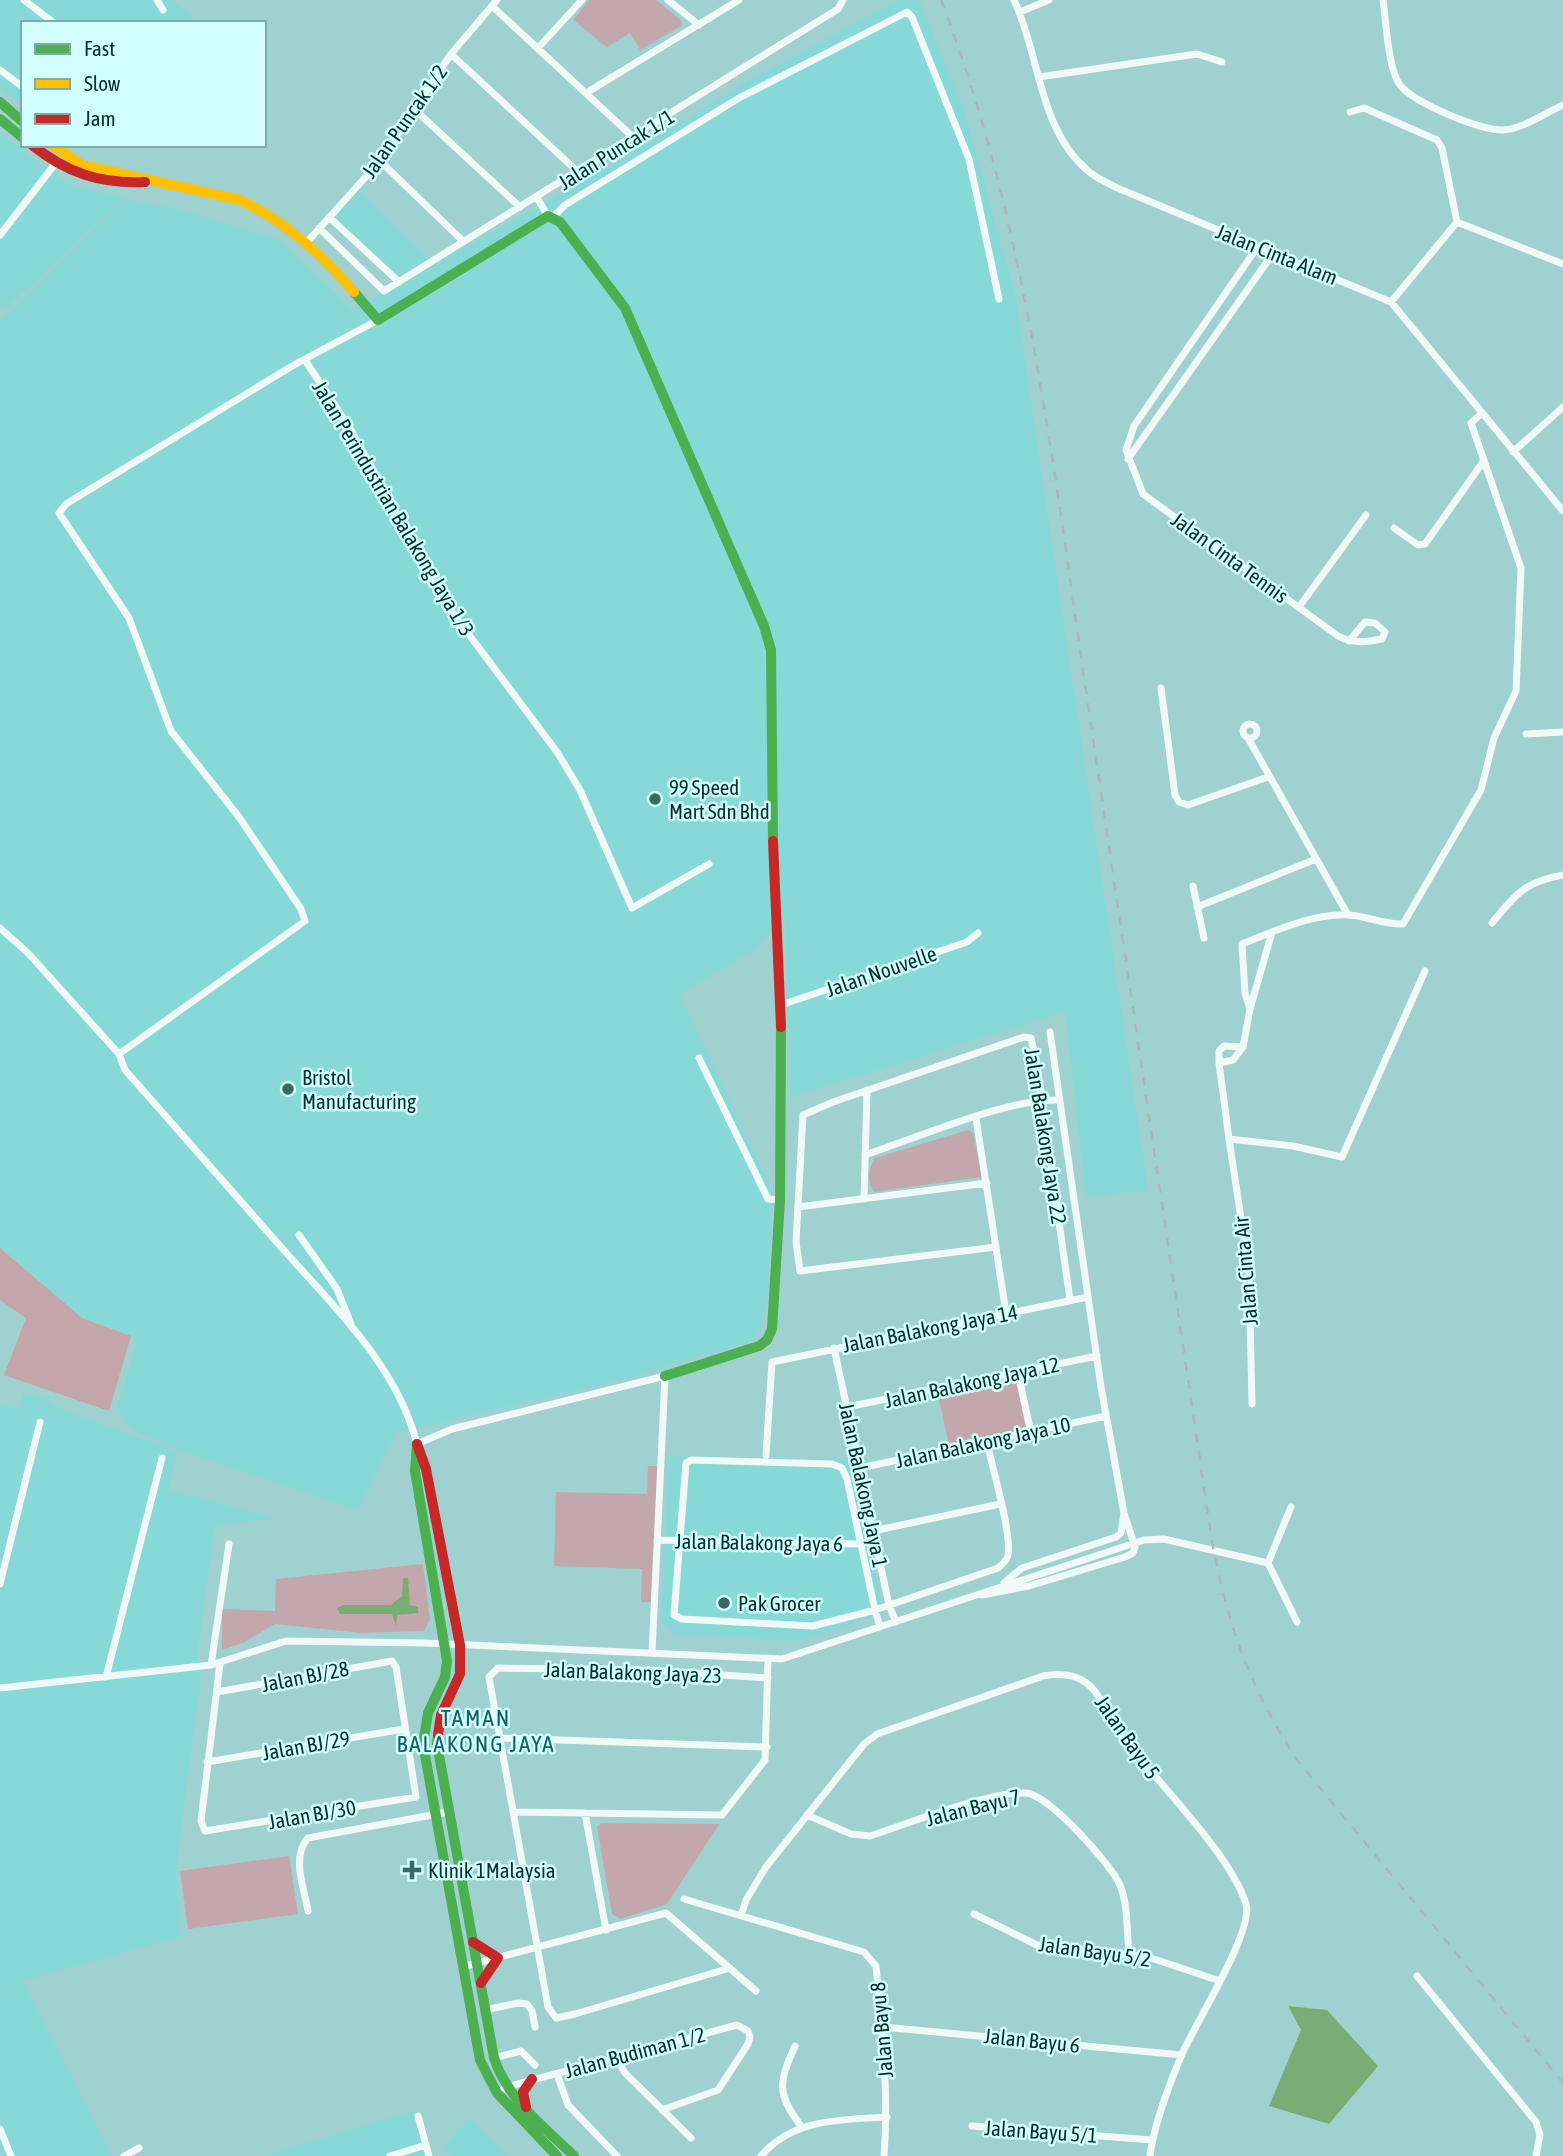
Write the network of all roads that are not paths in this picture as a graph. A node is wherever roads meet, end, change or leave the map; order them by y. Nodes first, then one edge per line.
1 (24, 0) edge
2 (157, 0) edge
3 (582, 0) edge
4 (668, 0) edge
5 (739, 0) edge
6 (1014, 0) edge
7 (1049, 0) edge
8 (1383, 0) edge
9 (844, 1) edge
10 (495, 3) edge
11 (163, 10) dead end
12 (1020, 12) junction
13 (51, 21) edge
14 (699, 24) junction
15 (538, 48) junction
16 (451, 54) junction
17 (1222, 62) dead end
18 (0, 70) edge
19 (1039, 77) junction
20 (21, 86) edge
21 (586, 93) junction
22 (0, 102) edge
23 (1563, 105) edge
24 (414, 109) junction
25 (1350, 113) dead end
26 (0, 119) edge
27 (21, 120) edge
28 (21, 136) edge
29 (634, 138) junction
30 (34, 147) edge
31 (48, 147) edge
32 (55, 147) edge
33 (380, 161) junction
34 (55, 164) junction
35 (578, 172) junction
36 (149, 182) junction
37 (537, 198) junction
38 (520, 207) junction
39 (329, 217) junction
40 (551, 217) junction
41 (1457, 222) junction
42 (319, 228) junction
43 (0, 235) edge
44 (308, 241) junction
45 (463, 241) junction
46 (1258, 246) junction
47 (1274, 253) junction
48 (1563, 264) edge
49 (399, 282) junction
50 (999, 299) dead end
51 (1391, 302) junction
52 (378, 320) junction
53 (305, 360) junction
54 (1563, 407) edge
55 (1481, 414) junction
56 (1134, 426) junction
57 (1146, 434) junction
58 (1513, 452) junction
59 (1128, 458) junction
60 (1483, 462) junction
61 (1563, 511) edge
62 (1366, 516) dead end
63 (1394, 528) dead end
64 (1299, 607) junction
65 (1349, 641) junction
66 (1161, 688) dead end
67 (1563, 732) edge
68 (1527, 734) dead end
69 (1248, 738) dead end
70 (1268, 777) junction
71 (1316, 859) junction
72 (709, 864) dead end
73 (1563, 875) edge
74 (1193, 886) dead end
75 (1197, 907) junction
76 (1348, 915) junction
77 (1492, 923) dead end
78 (0, 928) edge
79 (1272, 932) junction
80 (978, 933) dead end
81 (1204, 938) dead end
82 (1425, 971) dead end
83 (781, 1005) junction
84 (1250, 1009) junction
85 (1049, 1032) dead end
86 (1243, 1047) junction
87 (119, 1054) junction
88 (699, 1058) dead end
89 (1219, 1063) junction
90 (867, 1090) junction
91 (1042, 1099) junction
92 (1059, 1100) junction
93 (976, 1118) junction
94 (1230, 1139) junction
95 (865, 1155) junction
96 (987, 1183) junction
97 (864, 1199) junction
98 (780, 1200) junction
99 (797, 1208) junction
100 (299, 1235) dead end
101 (996, 1247) junction
102 (1088, 1297) junction
103 (1070, 1300) junction
104 (1006, 1313) junction
105 (351, 1324) junction
106 (834, 1348) junction
107 (1097, 1356) junction
108 (1018, 1373) junction
109 (665, 1376) junction
110 (1252, 1404) dead end
111 (847, 1407) junction
112 (1106, 1416) junction
113 (40, 1422) dead end
114 (1031, 1433) junction
115 (987, 1442) junction
116 (417, 1444) junction
117 (766, 1455) dead end
118 (162, 1458) dead end
119 (860, 1468) junction
120 (1000, 1504) junction
121 (1291, 1507) dead end
122 (1124, 1513) junction
123 (873, 1531) junction
124 (657, 1540) junction
125 (678, 1540) junction
126 (229, 1544) dead end
127 (860, 1544) junction
128 (1268, 1563) junction
129 (0, 1584) edge
130 (1001, 1586) junction
131 (976, 1595) junction
132 (889, 1605) junction
133 (875, 1610) junction
134 (896, 1622) junction
135 (1297, 1622) dead end
136 (880, 1627) junction
137 (446, 1644) junction
138 (460, 1645) junction
139 (652, 1653) junction
140 (768, 1658) junction
141 (220, 1663) junction
142 (211, 1665) junction
143 (106, 1677) junction
144 (768, 1678) junction
145 (0, 1688) edge
146 (217, 1692) junction
147 (404, 1729) junction
148 (501, 1738) junction
149 (768, 1747) junction
150 (207, 1762) junction
151 (448, 1812) junction
152 (516, 1812) junction
153 (585, 1813) junction
154 (434, 1815) junction
155 (807, 1815) junction
156 (684, 1899) dead end
157 (308, 1911) dead end
158 (974, 1914) dead end
159 (741, 1916) junction
160 (606, 1930) junction
161 (473, 1942) junction
162 (539, 1947) junction
163 (1129, 1954) junction
164 (498, 1958) junction
165 (477, 1963) junction
166 (463, 1967) junction
167 (730, 1968) junction
168 (1417, 1976) dead end
169 (1220, 1981) junction
170 (481, 1983) junction
171 (756, 1991) dead end
172 (485, 2010) junction
173 (534, 2026) dead end
174 (883, 2027) junction
175 (795, 2046) dead end
176 (1182, 2055) junction
177 (494, 2058) junction
178 (616, 2058) junction
179 (535, 2066) dead end
180 (557, 2074) junction
181 (532, 2080) junction
182 (507, 2087) junction
183 (496, 2093) junction
184 (526, 2107) junction
185 (662, 2110) junction
186 (418, 2116) dead end
187 (887, 2117) junction
188 (801, 2126) junction
189 (971, 2126) dead end
190 (0, 2129) edge
191 (691, 2138) dead end
192 (1152, 2140) junction
193 (426, 2145) junction
194 (139, 2148) dead end
195 (12, 2156) edge
196 (124, 2156) edge
197 (390, 2156) edge
198 (429, 2156) edge
199 (557, 2156) edge
200 (574, 2156) edge
201 (617, 2156) edge
202 (761, 2156) edge
203 (884, 2156) edge
204 (1150, 2156) edge
205 (1536, 2156) edge

1 - 13 street
2 - 11 street
3 - 15 street
4 - 14 street
5 - 14 street
6 - 12 street, Jalan Cinta Alam
7 - 12 street
8 - 23 street
9 - 29 street, Jalan Puncak 1/1
10 - 15 street
10 - 16 street, Jalan Puncak 1/2
12 - 19 street, Jalan Cinta Alam
14 - 21 street
15 - 21 street
16 - 24 street, Jalan Puncak 1/2
16 - 35 street
17 - 19 street
18 - 20 street
19 - 46 street, Jalan Cinta Alam
21 - 29 street
22 - 27 street
24 - 33 street, Jalan Puncak 1/2
24 - 38 street
25 - 41 street
26 - 28 street
29 - 35 street, Jalan Puncak 1/1
30 - 34 street
31 - 34 street
32 - 36 street
33 - 39 street, Jalan Puncak 1/2
33 - 45 street
34 - 36 street
34 - 43 street
35 - 37 street, Jalan Puncak 1/1
36 - 44 street
37 - 38 street, Jalan Puncak 1/1
37 - 40 street
38 - 45 street, Jalan Puncak 1/1
39 - 42 street, Jalan Puncak 1/2
39 - 49 street
40 - 50 street
40 - 52 street
40 - 83 street
41 - 48 street
41 - 51 street
42 - 44 street, Jalan Puncak 1/2
42 - 49 street, Jalan Puncak 1/1
44 - 52 street
45 - 49 street, Jalan Puncak 1/1
46 - 47 street, Jalan Cinta Alam
46 - 56 street
47 - 51 street, Jalan Cinta Alam
47 - 57 street
51 - 55 street, Jalan Cinta Alam
52 - 53 street
53 - 72 street, Jalan Perindustrian Balakong Jaya 1/3
53 - 87 street
54 - 58 street
55 - 58 street, Jalan Cinta Alam
55 - 60 street
56 - 57 street
56 - 59 street
57 - 59 street
58 - 61 street, Jalan Cinta Alam
59 - 64 street, Jalan Cinta Tennis
60 - 63 street
60 - 76 street
62 - 64 street
64 - 65 street, Jalan Cinta Tennis
65 - 65 street
66 - 70 street
67 - 68 street
69 - 70 street
70 - 71 street
71 - 75 street
71 - 76 street
73 - 77 street
74 - 75 street
75 - 81 street
76 - 79 street
78 - 87 street
79 - 84 street
79 - 84 street
80 - 83 street, Jalan Nouvelle
82 - 94 street
83 - 98 street
84 - 86 street
85 - 92 street
86 - 89 street
86 - 89 street
87 - 105 street
88 - 98 street
89 - 94 street, Jalan Cinta Air
90 - 91 street, Jalan Balakong Jaya 22
90 - 95 street
90 - 99 street, Jalan Balakong Jaya 22
91 - 92 street
91 - 93 street
91 - 103 street, Jalan Balakong Jaya 22
92 - 102 street
93 - 95 street
93 - 96 street
94 - 110 street, Jalan Cinta Air
95 - 97 street
96 - 97 street
96 - 101 street
97 - 99 street
98 - 109 street
99 - 101 street
100 - 105 street
101 - 104 street
102 - 103 street, Jalan Balakong Jaya 14
102 - 107 street
103 - 104 street, Jalan Balakong Jaya 14
104 - 106 street, Jalan Balakong Jaya 14
105 - 116 street
106 - 111 street, Jalan Balakong Jaya 1
106 - 117 street, Jalan Balakong Jaya 14
107 - 108 street, Jalan Balakong Jaya 12
107 - 112 street
108 - 111 street, Jalan Balakong Jaya 12
108 - 114 street
109 - 116 street
109 - 124 street
111 - 119 street, Jalan Balakong Jaya 1
112 - 114 street, Jalan Balakong Jaya 10
112 - 122 street
113 - 129 street
114 - 115 street, Jalan Balakong Jaya 10
115 - 119 street, Jalan Balakong Jaya 10
115 - 120 street
116 - 137 street
116 - 138 street
118 - 143 street
119 - 123 street, Jalan Balakong Jaya 1
120 - 123 street
120 - 132 street
121 - 128 street
122 - 130 street
122 - 131 street
123 - 132 street, Jalan Balakong Jaya 1
124 - 125 street, Jalan Balakong Jaya 6
124 - 139 street
125 - 127 street, Jalan Balakong Jaya 6
125 - 127 street
125 - 133 street
126 - 142 street
127 - 133 street
128 - 130 street
128 - 135 street
130 - 131 street
131 - 134 street
132 - 133 street
132 - 134 street, Jalan Balakong Jaya 1
133 - 136 street
134 - 136 street
136 - 140 street
137 - 138 street
137 - 141 street
137 - 154 street
138 - 139 street
138 - 151 street
139 - 140 street
140 - 144 street
141 - 142 street
141 - 146 street
142 - 143 street
143 - 145 street
144 - 148 street, Jalan Balakong Jaya 23
144 - 149 street
146 - 147 street, Jalan BJ/28
146 - 150 street
147 - 150 street, Jalan BJ/29
147 - 150 street, Jalan BJ/30
148 - 149 street
148 - 152 street
149 - 153 street
151 - 154 street
151 - 161 street
152 - 153 street
152 - 162 street
153 - 160 street
154 - 157 street
154 - 166 street
155 - 159 street, Jalan Bayu 5
155 - 163 street, Jalan Bayu 7
155 - 169 street, Jalan Bayu 5
156 - 159 street
158 - 163 street, Jalan Bayu 5/2
159 - 174 street, Jalan Bayu 8
160 - 162 street
160 - 167 street
161 - 164 street
161 - 165 street
162 - 164 street
162 - 167 street
163 - 169 street, Jalan Bayu 5/2
164 - 165 street
164 - 170 street
165 - 166 street
165 - 170 street
166 - 183 street
167 - 171 street
168 - 205 street
169 - 176 street, Jalan Bayu 5
170 - 172 street
172 - 173 street
172 - 177 street
174 - 176 street, Jalan Bayu 6
174 - 187 street, Jalan Bayu 8
175 - 188 street
176 - 192 street, Jalan Bayu 5
177 - 179 street
177 - 182 street
178 - 180 street, Jalan Budiman 1/2
178 - 185 street
178 - 185 street, Jalan Budiman 1/2
180 - 181 street, Jalan Budiman 1/2
180 - 201 street
181 - 182 street, Jalan Budiman 1/2
181 - 184 street
182 - 183 street, Jalan Budiman 1/2
182 - 184 street
183 - 199 street
184 - 200 street
185 - 191 street
186 - 193 street
187 - 188 street
187 - 203 street, Jalan Bayu 8
188 - 202 street
189 - 192 street, Jalan Bayu 5/1
190 - 195 street
192 - 204 street, Jalan Bayu 5
193 - 197 street
193 - 198 street
194 - 196 street

